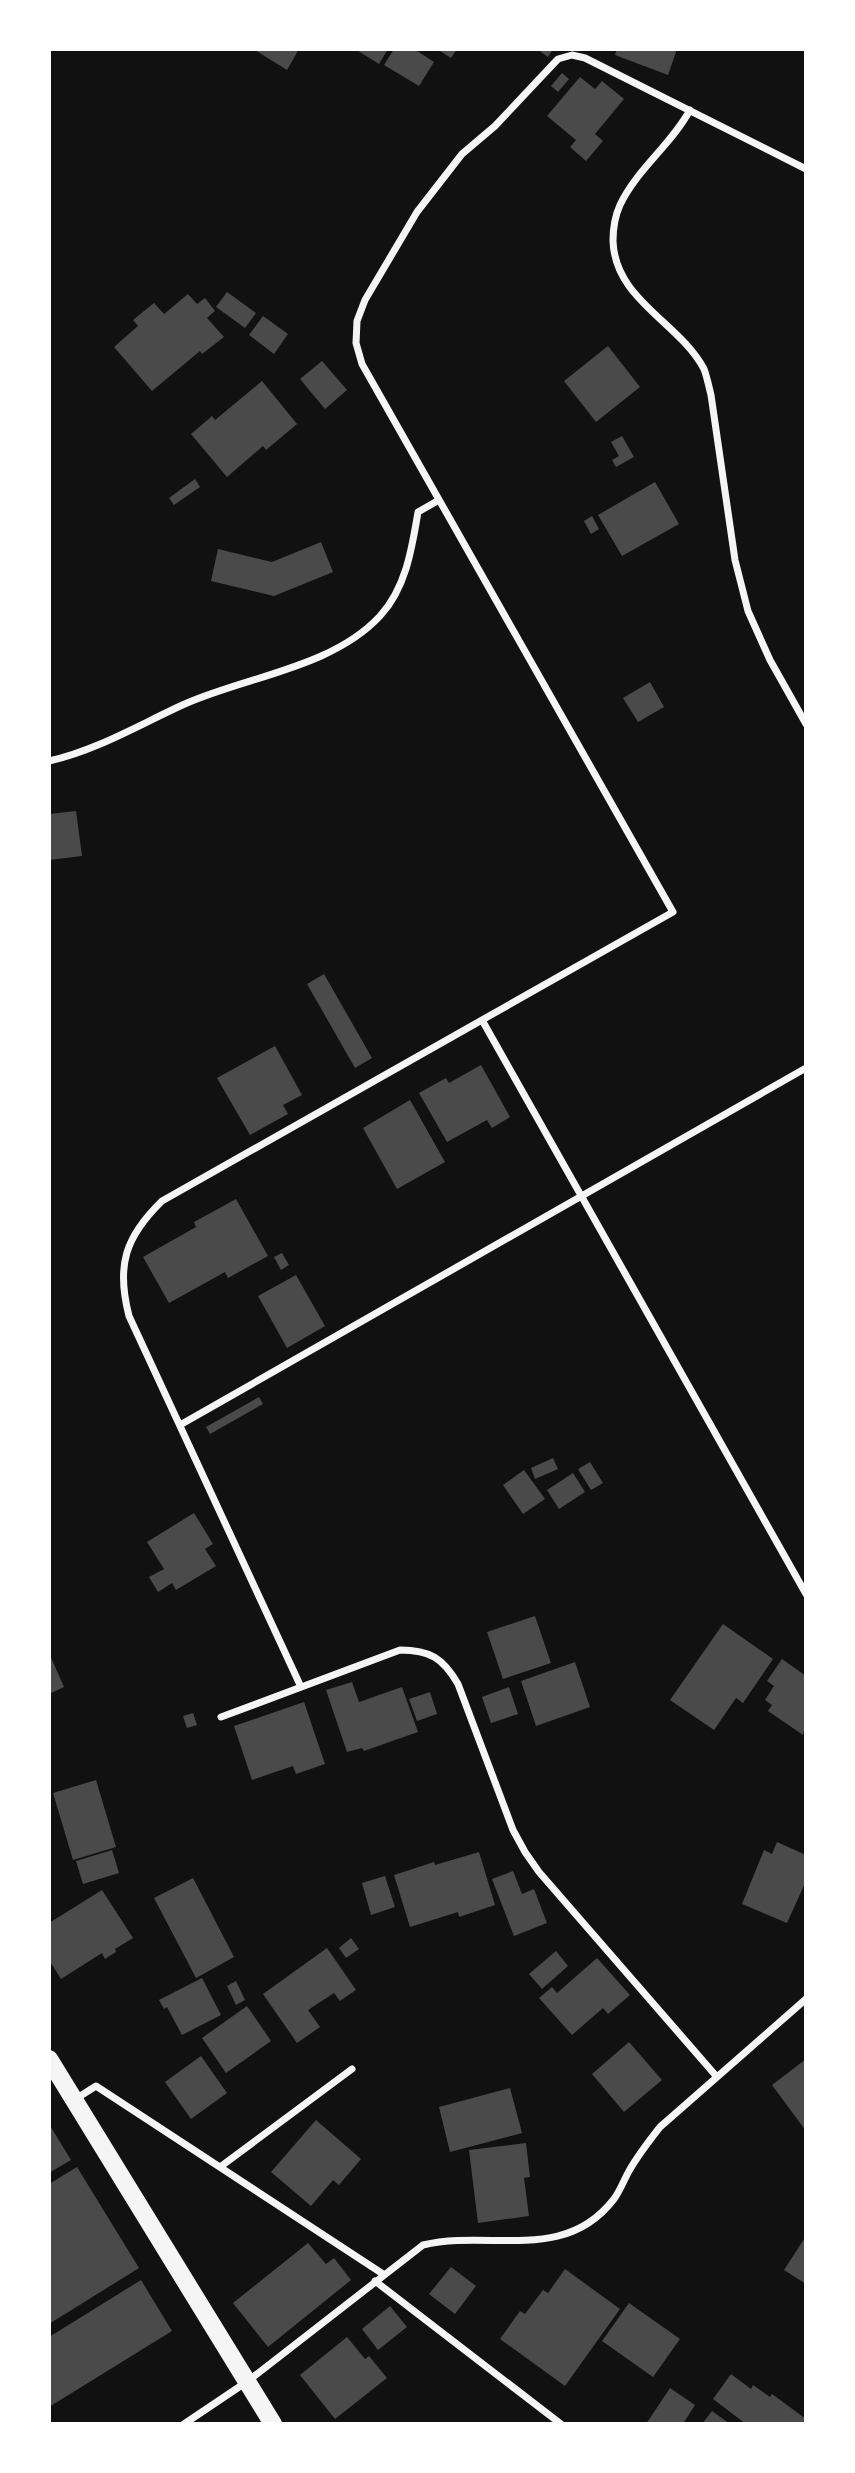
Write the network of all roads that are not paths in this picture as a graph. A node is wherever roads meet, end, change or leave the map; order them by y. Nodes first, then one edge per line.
1 (690, 110) junction
2 (806, 169) edge
3 (439, 500) junction
4 (806, 724) edge
5 (49, 761) edge
6 (482, 1020) junction
7 (806, 1068) edge
8 (582, 1196) junction
9 (180, 1425) junction
10 (806, 1594) edge
11 (301, 1687) junction
12 (221, 1717) dead end
13 (806, 1999) edge
14 (49, 2059) edge
15 (352, 2069) dead end
16 (717, 2077) junction
17 (74, 2099) junction
18 (220, 2167) junction
19 (383, 2274) junction
20 (375, 2281) junction
21 (248, 2381) junction
22 (184, 2424) edge
23 (273, 2424) edge
24 (561, 2424) edge

1 - 2 street
1 - 3 street
1 - 4 street
3 - 5 street
3 - 6 street
6 - 8 street
6 - 9 street
7 - 8 street
8 - 9 street
8 - 10 street
9 - 11 street
11 - 12 street
11 - 16 street
13 - 16 street
14 - 17 main road
15 - 18 street
16 - 19 street
17 - 18 street
17 - 21 main road
18 - 19 street
19 - 20 street
20 - 21 street
20 - 24 street
21 - 22 street
21 - 23 main road

